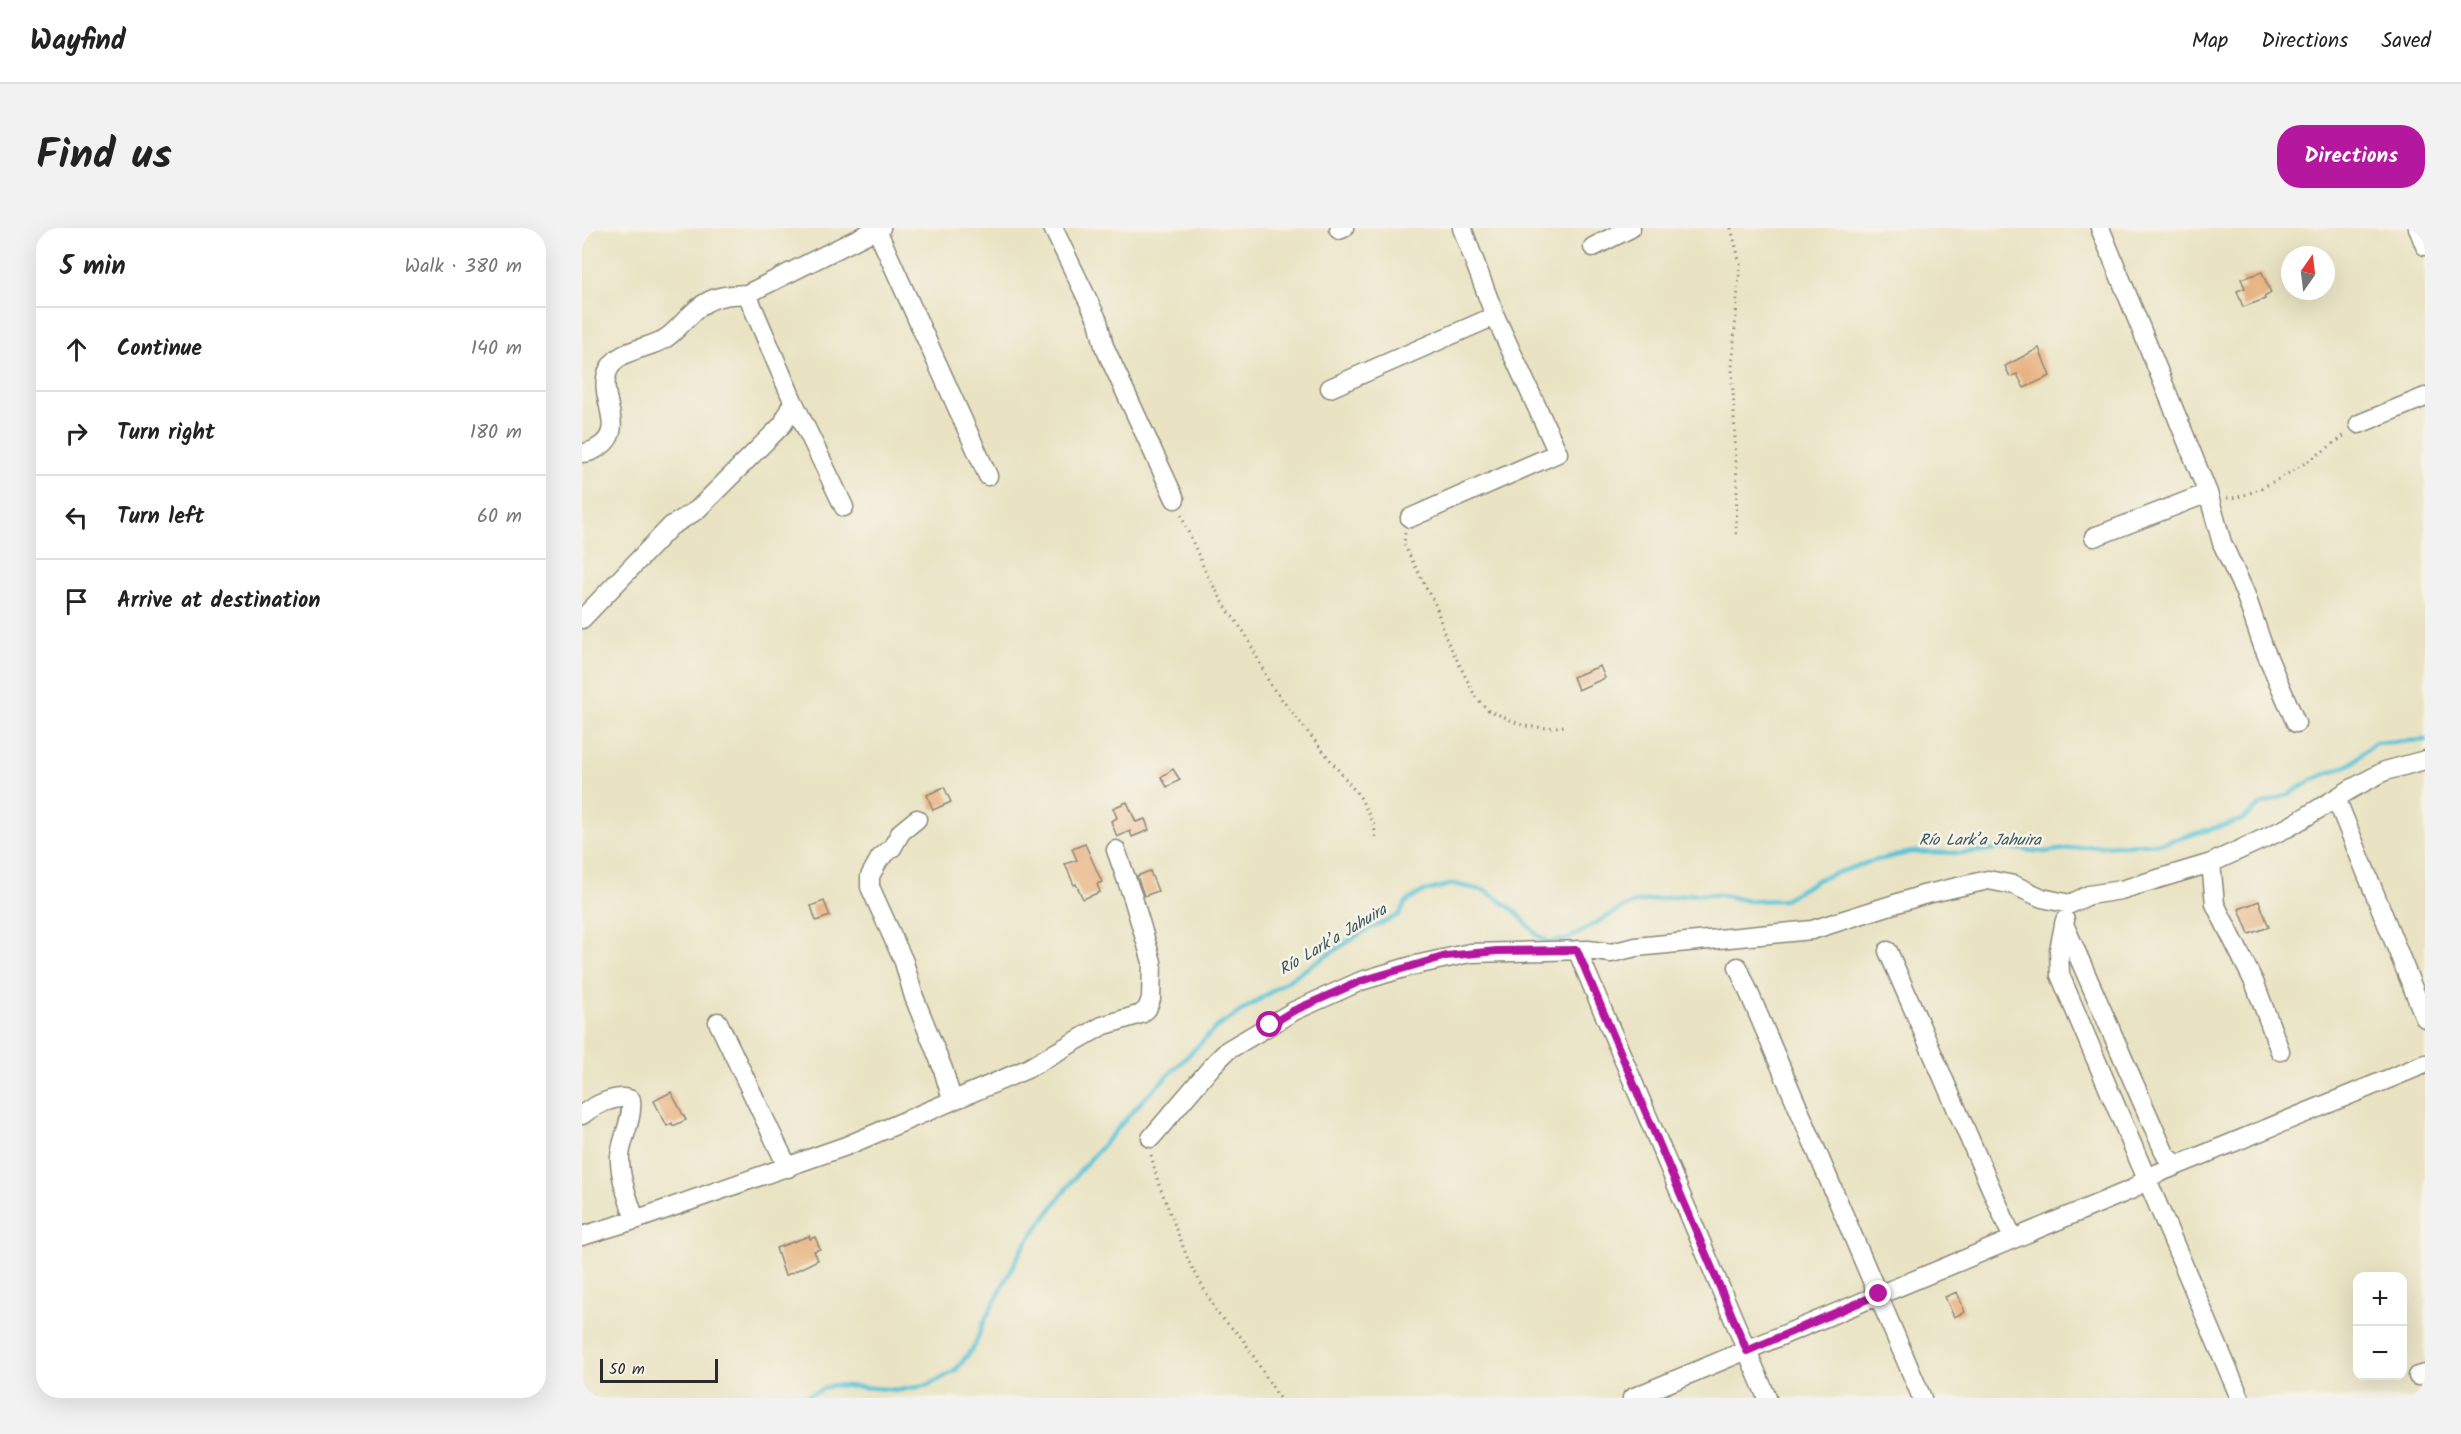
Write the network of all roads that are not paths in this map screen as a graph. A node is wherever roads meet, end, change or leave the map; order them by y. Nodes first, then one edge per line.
1 (1053, 228) edge
2 (1462, 228) edge
3 (1630, 228) edge
4 (2100, 228) edge
5 (2418, 228) edge
6 (879, 229) edge
7 (2425, 246) edge
8 (1593, 247) dead end
9 (747, 294) junction
10 (1496, 316) junction
11 (1330, 388) dead end
12 (2425, 397) edge
13 (793, 401) junction
14 (2359, 424) road end
15 (582, 453) edge
16 (988, 476) dead end
17 (2208, 493) junction
18 (1175, 499) road end
19 (844, 507) dead end
20 (1410, 518) road end
21 (2094, 537) dead end
22 (582, 619) edge
23 (2296, 723) dead end
24 (2425, 760) edge
25 (2336, 798) junction
26 (917, 819) dead end
27 (1116, 850) dead end
28 (2211, 864) junction
29 (2070, 904) junction
30 (2064, 924) junction
31 (1577, 950) junction
32 (1888, 951) dead end
33 (1738, 967) dead end
34 (2425, 1018) edge
35 (718, 1022) dead end
36 (2280, 1052) dead end
37 (2425, 1064) edge
38 (952, 1100) junction
39 (582, 1115) edge
40 (1151, 1138) road end
41 (2178, 1165) junction
42 (788, 1168) junction
43 (2146, 1178) junction
44 (635, 1220) junction
45 (582, 1236) edge
46 (2013, 1239) junction
47 (1879, 1294) junction
48 (1747, 1351) junction
49 (1632, 1398) edge
50 (1767, 1398) edge
51 (1922, 1398) edge
52 (2240, 1398) edge

1 - 18 street
2 - 10 street
3 - 8 street
4 - 17 street
5 - 7 street
6 - 9 street
6 - 16 street
9 - 13 street
9 - 15 street
10 - 11 street
10 - 20 street
12 - 14 street
13 - 19 street
13 - 22 street
17 - 21 street
17 - 23 street
24 - 25 street
25 - 28 street
25 - 34 street
26 - 38 street
27 - 38 street
28 - 29 street
28 - 36 street
29 - 30 street
29 - 31 street
30 - 41 street
30 - 43 street
31 - 40 street
31 - 48 street
32 - 46 street
33 - 47 street
35 - 42 street
37 - 41 street
38 - 42 street
39 - 44 street
41 - 43 street
42 - 44 street
43 - 46 street
43 - 52 street
44 - 45 street
46 - 47 street
47 - 48 street
47 - 51 street
48 - 49 street
48 - 50 street

